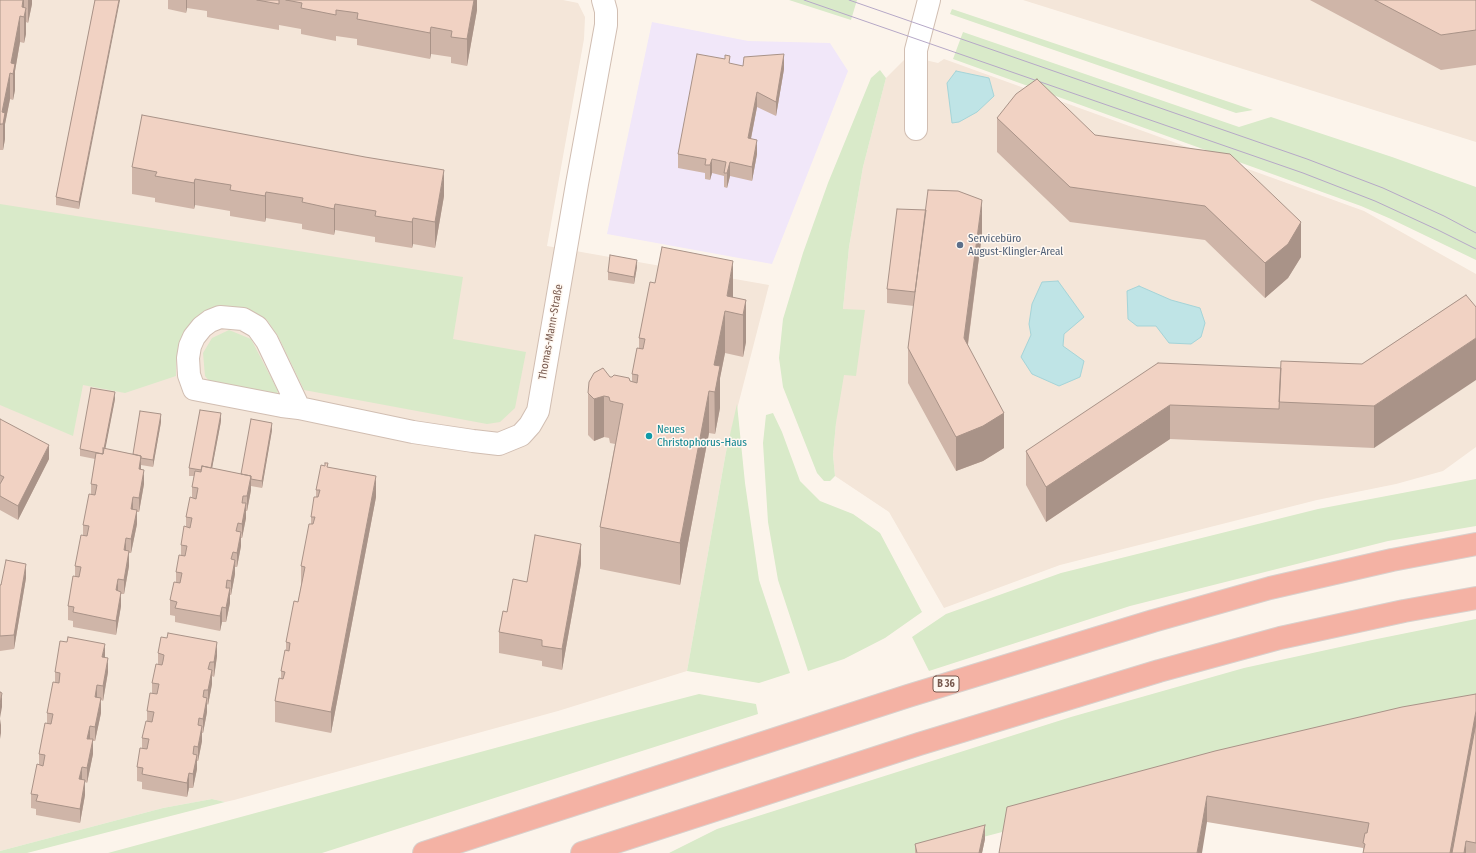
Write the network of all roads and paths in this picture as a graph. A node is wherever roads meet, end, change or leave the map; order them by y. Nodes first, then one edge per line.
1 (603, 0) edge
2 (929, 0) edge
3 (916, 129) dead end
4 (299, 408) junction
5 (1476, 544) edge
6 (1476, 598) edge
7 (424, 853) edge
8 (582, 853) edge

1 - 4 street, Thomas-Mann-Straße
2 - 3 street
4 - 4 street, Thomas-Mann-Straße
5 - 7 highway, B 36
6 - 8 highway

